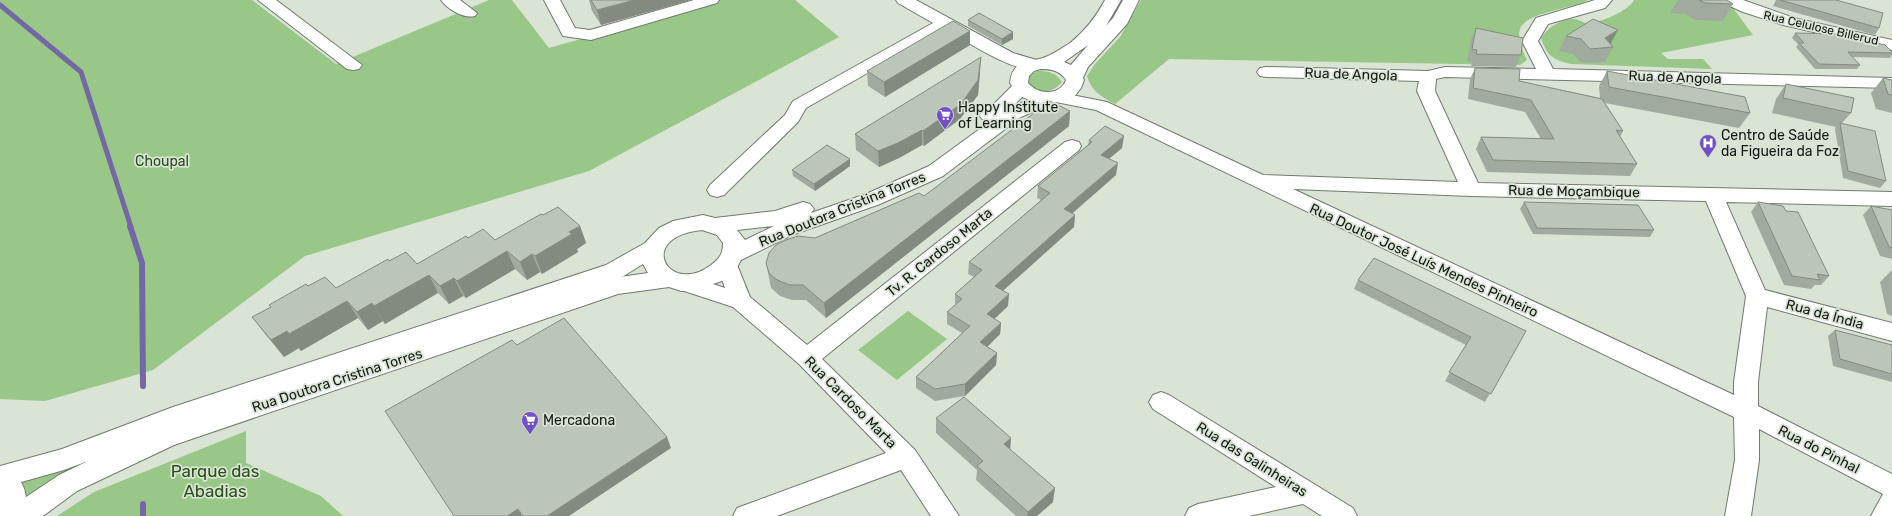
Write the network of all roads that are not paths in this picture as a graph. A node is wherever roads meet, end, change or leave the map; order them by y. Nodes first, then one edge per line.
1 (449, 0) edge
2 (552, 0) edge
3 (711, 0) edge
4 (904, 0) edge
5 (1113, 0) edge
6 (1131, 0) edge
7 (1604, 0) edge
8 (1729, 0) edge
9 (277, 2) edge
10 (469, 12) dead end
11 (944, 23) junction
12 (1892, 45) edge
13 (353, 66) dead end
14 (1030, 72) junction
15 (1266, 72) dead end
16 (1547, 74) junction
17 (1428, 76) junction
18 (1074, 77) junction
19 (1892, 83) edge
20 (1053, 98) junction
21 (1101, 106) junction
22 (1072, 146) dead end
23 (1256, 181) junction
24 (1471, 189) junction
25 (717, 190) dead end
26 (1713, 195) junction
27 (1892, 199) edge
28 (718, 225) junction
29 (652, 249) junction
30 (732, 260) junction
31 (675, 281) junction
32 (1757, 296) junction
33 (741, 301) junction
34 (1892, 332) edge
35 (807, 358) junction
36 (1161, 402) dead end
37 (1746, 412) junction
38 (906, 457) junction
39 (0, 477) edge
40 (1892, 486) edge
41 (1306, 492) junction
42 (1892, 501) edge
43 (8, 516) edge
44 (21, 516) edge
45 (746, 516) edge
46 (946, 516) edge
47 (1198, 516) edge
48 (1344, 516) edge
49 (1738, 516) edge
50 (1884, 516) edge

1 - 10 street
2 - 3 street
4 - 11 street
5 - 14 main road
6 - 18 main road, Rua Doutora Cristina Torres
7 - 16 street
8 - 12 street, Rua Celulose Billerud
9 - 13 street
11 - 14 street
11 - 25 street
14 - 18 main road
14 - 20 main road
14 - 28 main road, Rua Doutora Cristina Torres
15 - 17 street, Rua de Angola
16 - 17 street, Rua de Angola
16 - 19 street, Rua de Angola
17 - 24 street
18 - 20 main road, Rua Doutora Cristina Torres
18 - 21 street, Rua Doutor José Luís Mendes Pinheiro
20 - 21 street, Rua Doutor José Luís Mendes Pinheiro
20 - 30 main road, Rua Doutora Cristina Torres
21 - 23 street, Rua Doutor José Luís Mendes Pinheiro
22 - 35 street, Tv. R. Cardoso Marta
23 - 24 street, Rua de Moçambique
23 - 37 street, Rua Doutor José Luís Mendes Pinheiro
24 - 26 street, Rua de Moçambique
26 - 27 street, Rua de Moçambique
26 - 32 street
28 - 29 main road
28 - 30 main road
29 - 31 main road
29 - 39 main road, Rua Doutora Cristina Torres
30 - 31 main road
30 - 33 street
31 - 33 street
31 - 44 main road, Rua Doutora Cristina Torres
32 - 34 street, Rua da Índia
32 - 37 street
33 - 35 street, Rua Cardoso Marta
35 - 38 street, Rua Cardoso Marta
36 - 41 street, Rua das Galinheiras
37 - 40 street, Rua do Pinhal
37 - 49 street
38 - 45 street
38 - 46 street, Rua Cardoso Marta
39 - 43 main road
41 - 47 street
41 - 48 street, Rua das Galinheiras
42 - 50 street

